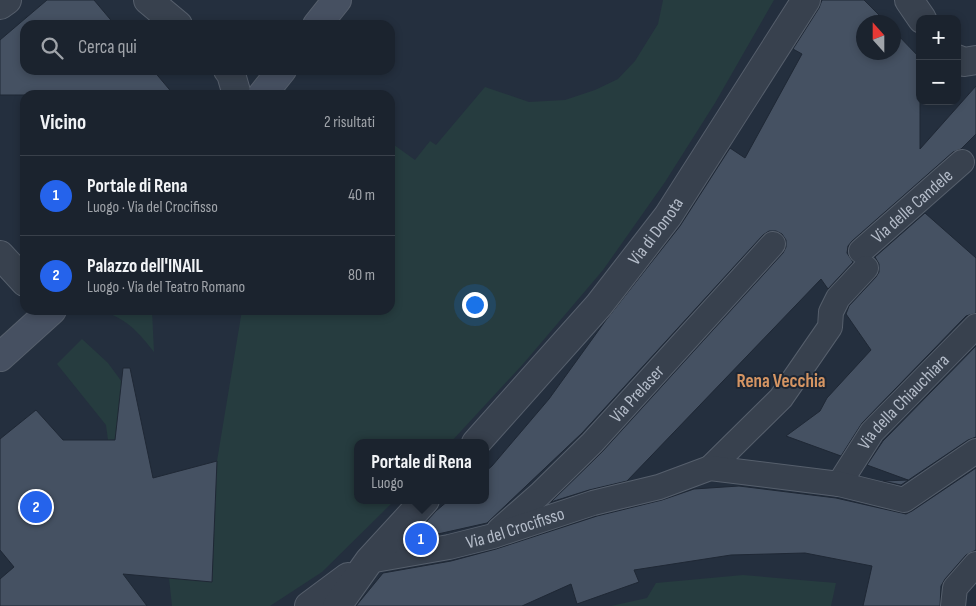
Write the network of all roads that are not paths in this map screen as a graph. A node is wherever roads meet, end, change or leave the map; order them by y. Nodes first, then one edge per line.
1 (7, 0) edge
2 (148, 0) edge
3 (336, 0) edge
4 (806, 0) edge
5 (909, 0) edge
6 (0, 6) edge
7 (919, 15) edge
8 (172, 20) edge
9 (321, 20) edge
10 (976, 60) edge
11 (961, 61) edge
12 (231, 75) edge
13 (278, 75) edge
14 (236, 90) edge
15 (266, 90) edge
16 (962, 162) dead end
17 (773, 244) dead end
18 (0, 255) edge
19 (20, 277) edge
20 (46, 315) edge
21 (976, 326) edge
22 (0, 357) edge
23 (480, 439) edge
24 (976, 451) edge
25 (710, 468) junction
26 (839, 484) junction
27 (421, 504) edge
28 (492, 536) junction
29 (369, 561) junction
30 (976, 564) edge
31 (309, 606) edge
32 (337, 606) edge
33 (953, 606) edge

1 - 6 street
2 - 8 street
3 - 9 main road
4 - 23 street, Via di Donota
5 - 7 street
10 - 11 street
12 - 14 street
13 - 15 main road
16 - 25 street, Via delle Candele
17 - 28 street, Via Prelaser
18 - 19 street
20 - 22 main road
21 - 26 street, Via della Chiauchiara
24 - 26 street
25 - 26 street
25 - 28 street, Via del Crocifisso
27 - 29 street
28 - 29 street, Via del Crocifisso
29 - 31 street
29 - 32 street
30 - 33 street

